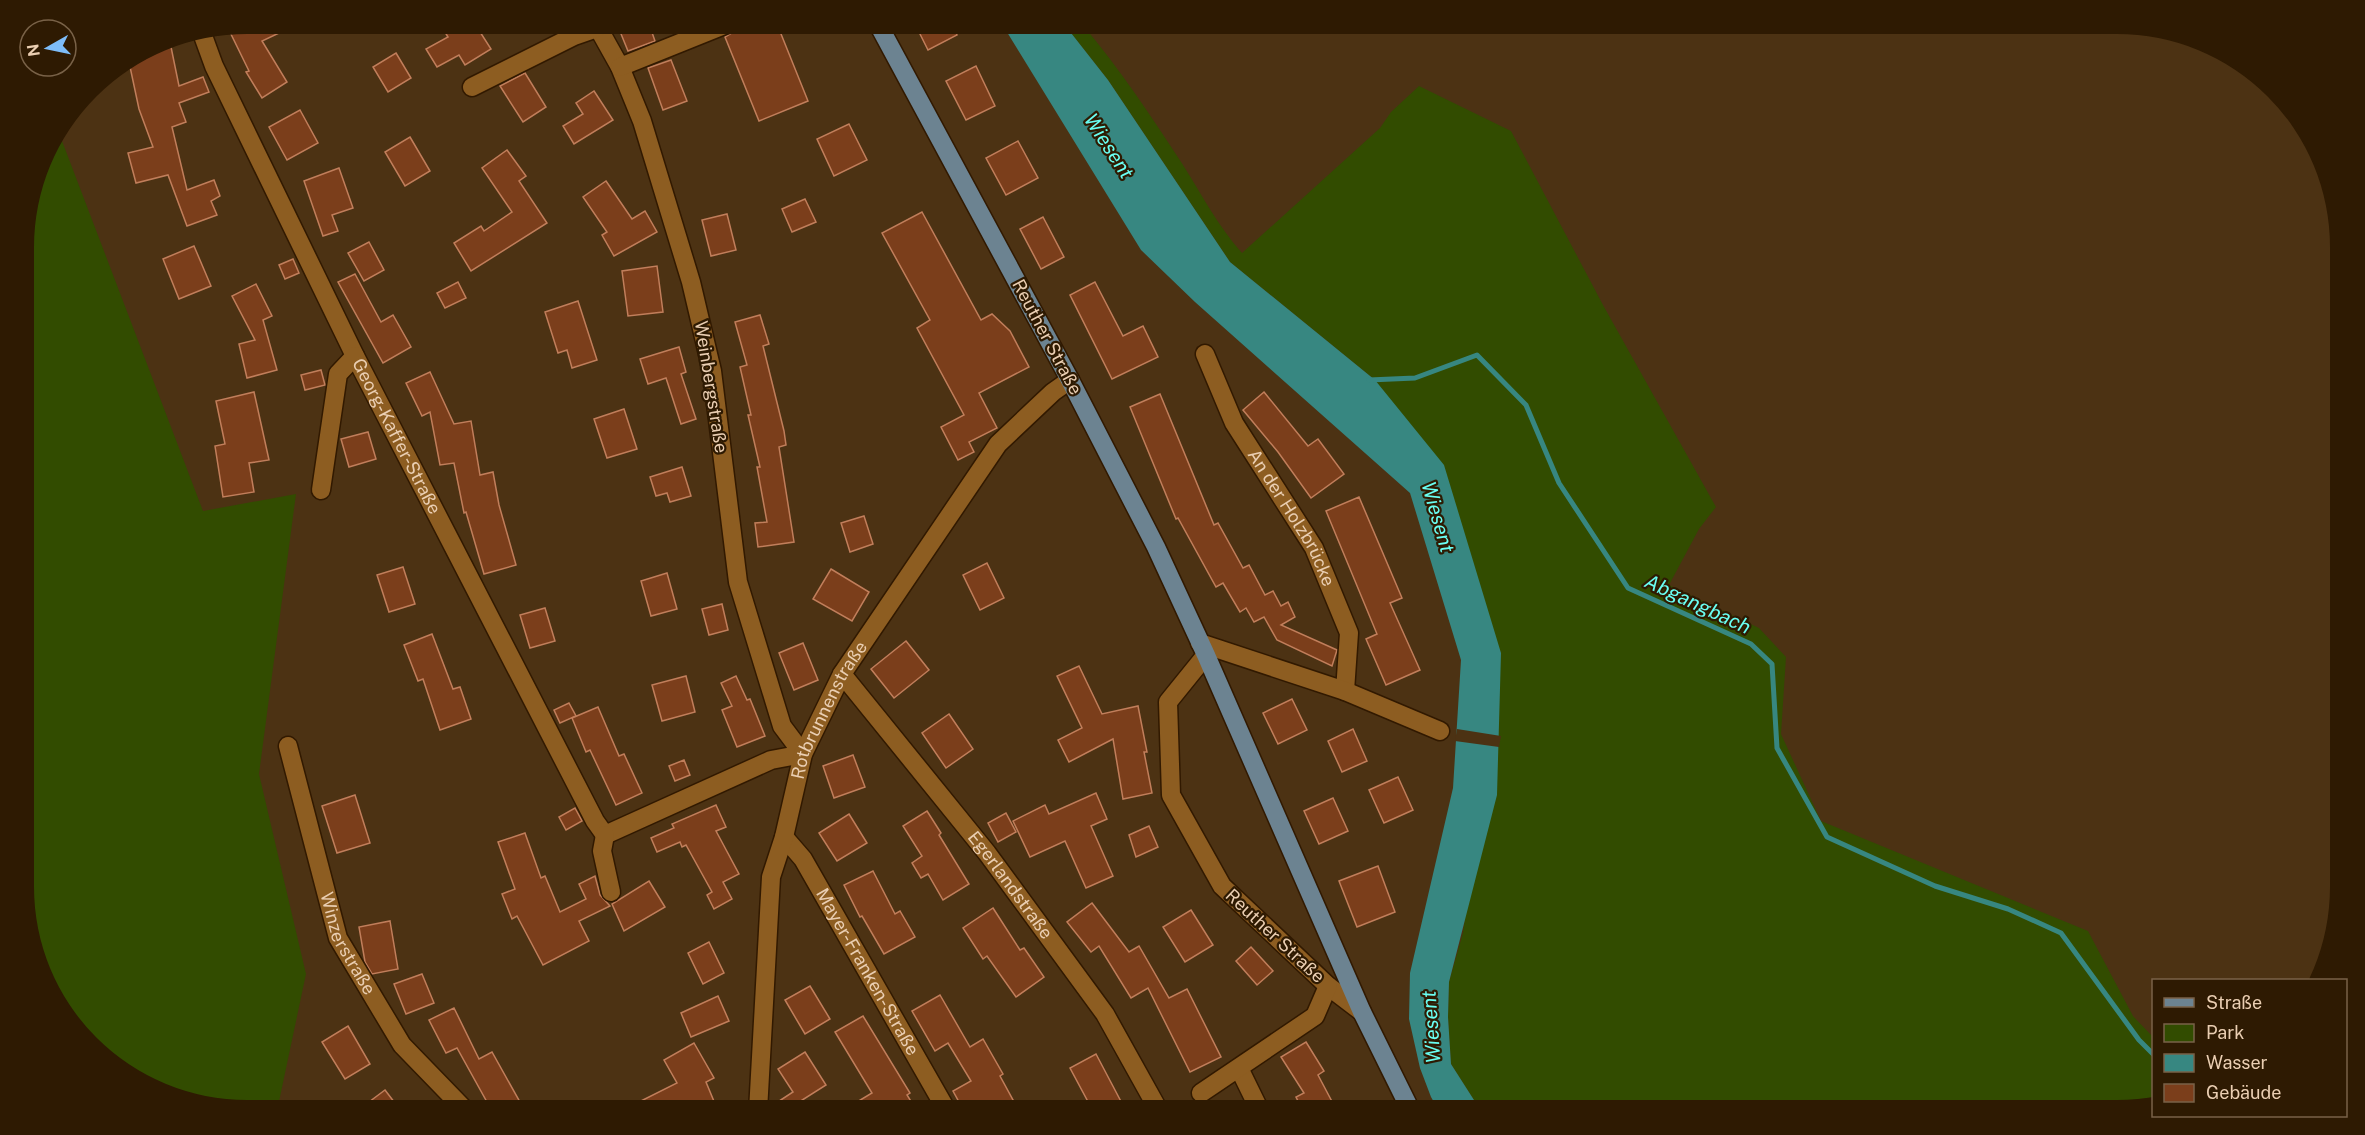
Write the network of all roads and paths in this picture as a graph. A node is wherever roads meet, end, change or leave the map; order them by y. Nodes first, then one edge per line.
1 (579, 34) edge
2 (601, 34) edge
3 (702, 34) edge
4 (883, 34) edge
5 (204, 39) edge
6 (620, 67) junction
7 (472, 87) dead end
8 (1205, 354) dead end
9 (355, 356) junction
10 (1070, 380) junction
11 (321, 490) dead end
12 (1203, 649) junction
13 (842, 674) junction
14 (1345, 691) junction
15 (1440, 731) dead end
16 (288, 746) dead end
17 (803, 754) junction
18 (605, 835) junction
19 (784, 837) junction
20 (611, 892) dead end
21 (1328, 986) junction
22 (1362, 1012) junction
23 (1239, 1068) junction
24 (1201, 1093) dead end
25 (455, 1100) edge
26 (759, 1100) edge
27 (941, 1100) edge
28 (1154, 1100) edge
29 (1255, 1100) edge
30 (1406, 1100) edge

1 - 7 street
2 - 6 street, Weinbergstraße
3 - 6 street
4 - 10 main road, Reuther Straße
5 - 9 street, Georg-Kaffer-Straße
6 - 17 street, Weinbergstraße
8 - 14 street, An der Holzbrücke
9 - 11 street
9 - 18 street, Georg-Kaffer-Straße
10 - 12 main road, Reuther Straße
10 - 13 street, Rotbrunnenstraße
12 - 14 street
12 - 21 street, Reuther Straße
12 - 22 main road, Reuther Straße
13 - 17 street, Rotbrunnenstraße
13 - 28 street, Egerlandstraße
14 - 15 street
16 - 25 street, Winzerstraße
17 - 18 street
17 - 19 street, Rotbrunnenstraße
18 - 20 street
19 - 26 street, Rotbrunnenstraße
19 - 27 street, Mayer-Franken-Straße
21 - 22 street, Reuther Straße
21 - 23 street
22 - 30 main road, Reuther Straße
23 - 24 street
23 - 29 street

